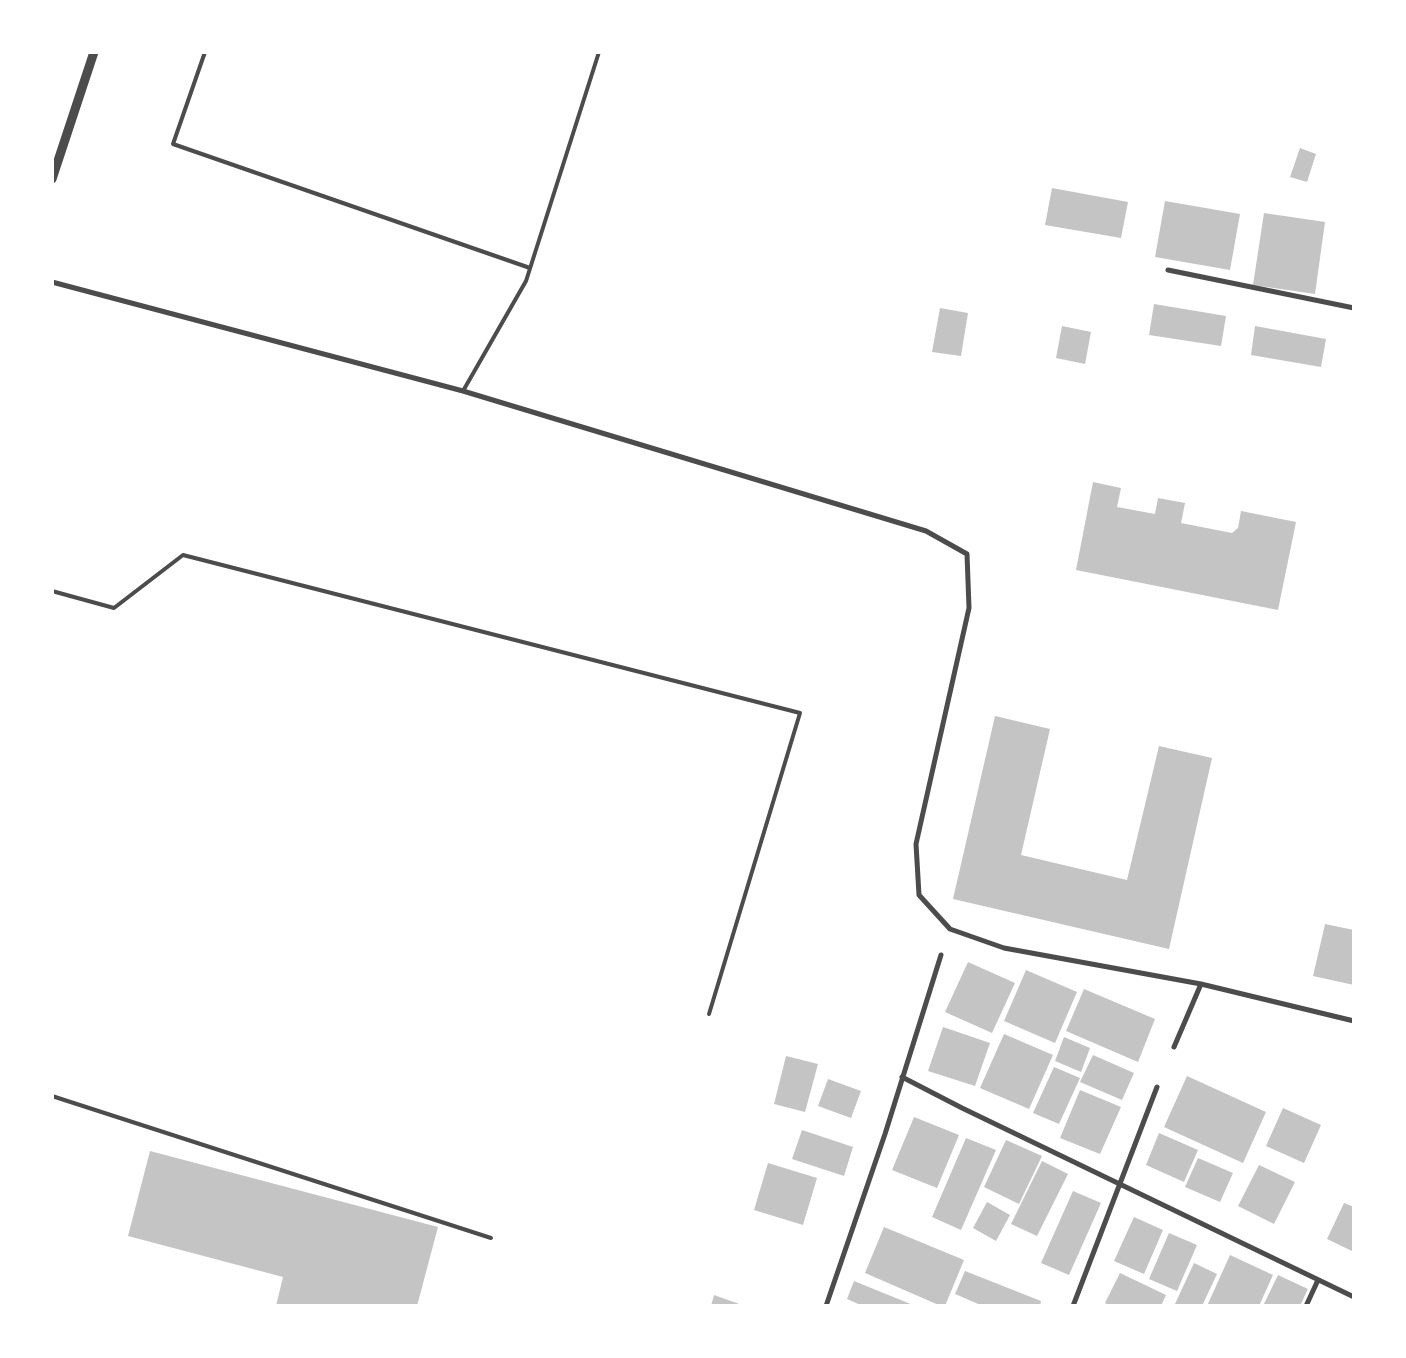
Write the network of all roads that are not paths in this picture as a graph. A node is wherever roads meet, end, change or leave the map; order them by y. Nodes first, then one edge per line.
1 (94, 52) edge
2 (205, 52) edge
3 (599, 52) edge
4 (55, 163) edge
5 (52, 179) edge
6 (530, 268) junction
7 (1168, 270) dead end
8 (52, 282) edge
9 (1354, 308) edge
10 (463, 391) junction
11 (52, 591) edge
12 (941, 955) dead end
13 (1201, 984) junction
14 (708, 1014) dead end
15 (1354, 1021) edge
16 (1174, 1047) dead end
17 (902, 1078) junction
18 (1158, 1087) dead end
19 (52, 1096) edge
20 (1120, 1184) junction
21 (491, 1238) dead end
22 (1318, 1280) junction
23 (1354, 1296) edge
24 (826, 1306) edge
25 (1073, 1306) edge
26 (1306, 1306) edge

1 - 4 street
2 - 6 lane
3 - 6 lane
4 - 5 street
6 - 10 lane
7 - 9 street
8 - 10 street
10 - 13 street
11 - 14 lane
12 - 17 street
13 - 15 street
13 - 16 street
17 - 20 street
17 - 24 street
18 - 20 street
19 - 21 lane
20 - 22 street
20 - 25 street
22 - 23 street
22 - 26 street

